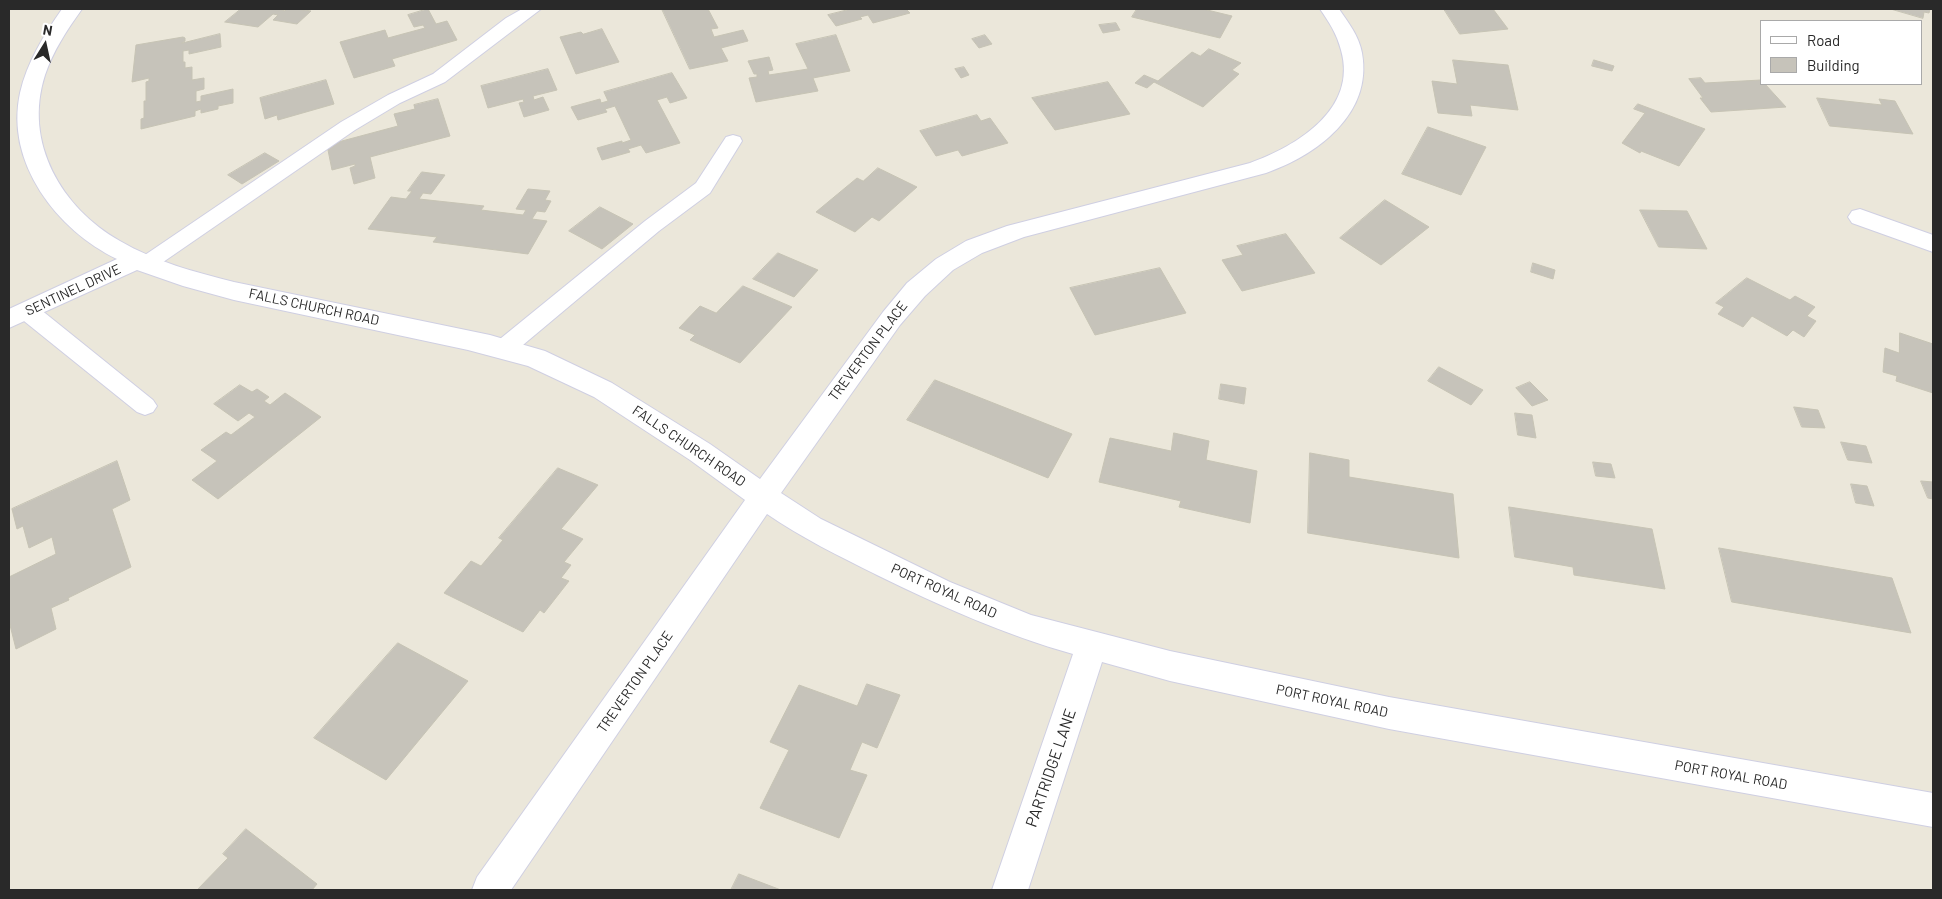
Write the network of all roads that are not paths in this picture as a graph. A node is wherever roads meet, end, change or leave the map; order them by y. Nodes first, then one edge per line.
1 (72, 9) edge
2 (533, 9) edge
3 (1330, 9) edge
4 (734, 141) dead end
5 (1860, 217) dead end
6 (1933, 244) edge
7 (142, 262) junction
8 (18, 315) edge
9 (503, 349) junction
10 (145, 406) dead end
11 (762, 496) junction
12 (1092, 645) junction
13 (1933, 810) edge
14 (490, 890) edge
15 (1010, 890) edge

1 - 7 street, FALLS CHURCH ROAD
2 - 7 lane
3 - 11 street, TREVERTON PLACE
4 - 9 lane
5 - 6 street
7 - 8 street, SENTINEL DRIVE
7 - 9 street, FALLS CHURCH ROAD
8 - 10 lane
9 - 11 street, FALLS CHURCH ROAD
11 - 12 street, PORT ROYAL ROAD
11 - 14 street, TREVERTON PLACE
12 - 13 street, PORT ROYAL ROAD
12 - 15 street, PARTRIDGE LANE

